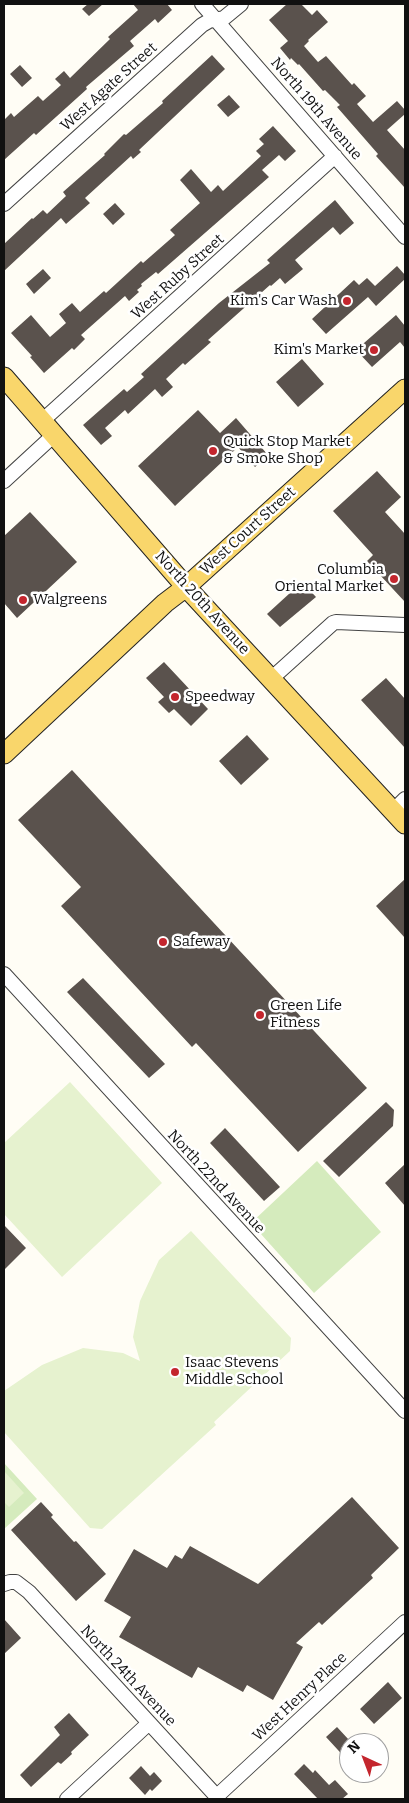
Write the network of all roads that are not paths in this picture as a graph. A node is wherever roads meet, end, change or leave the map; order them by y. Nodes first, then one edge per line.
1 (202, 4) edge
2 (241, 4) edge
3 (216, 19) junction
4 (335, 156) junction
5 (4, 204) edge
6 (405, 237) edge
7 (4, 377) edge
8 (405, 389) edge
9 (48, 428) junction
10 (4, 481) edge
11 (186, 587) junction
12 (405, 625) edge
13 (271, 679) junction
14 (4, 754) edge
15 (401, 811) edge
16 (4, 974) edge
17 (405, 1411) edge
18 (7, 1583) edge
19 (405, 1622) edge
20 (149, 1723) junction
21 (218, 1798) edge
22 (67, 1799) edge

1 - 3 street, North 19th Avenue
2 - 3 street, West Agate Street
3 - 4 street, North 19th Avenue
3 - 5 street, West Agate Street
4 - 6 street, North 19th Avenue
4 - 9 street, West Ruby Street
7 - 9 main road, North 20th Avenue
8 - 11 main road, West Court Street
9 - 10 street, West Ruby Street
9 - 11 main road, North 20th Avenue
11 - 13 main road, North 20th Avenue
11 - 14 main road, West Court Street
12 - 13 street
13 - 15 main road, North 20th Avenue
16 - 17 street, North 22nd Avenue
18 - 20 street, North 24th Avenue
19 - 21 street, West Henry Place
20 - 21 street, North 24th Avenue
20 - 22 street

